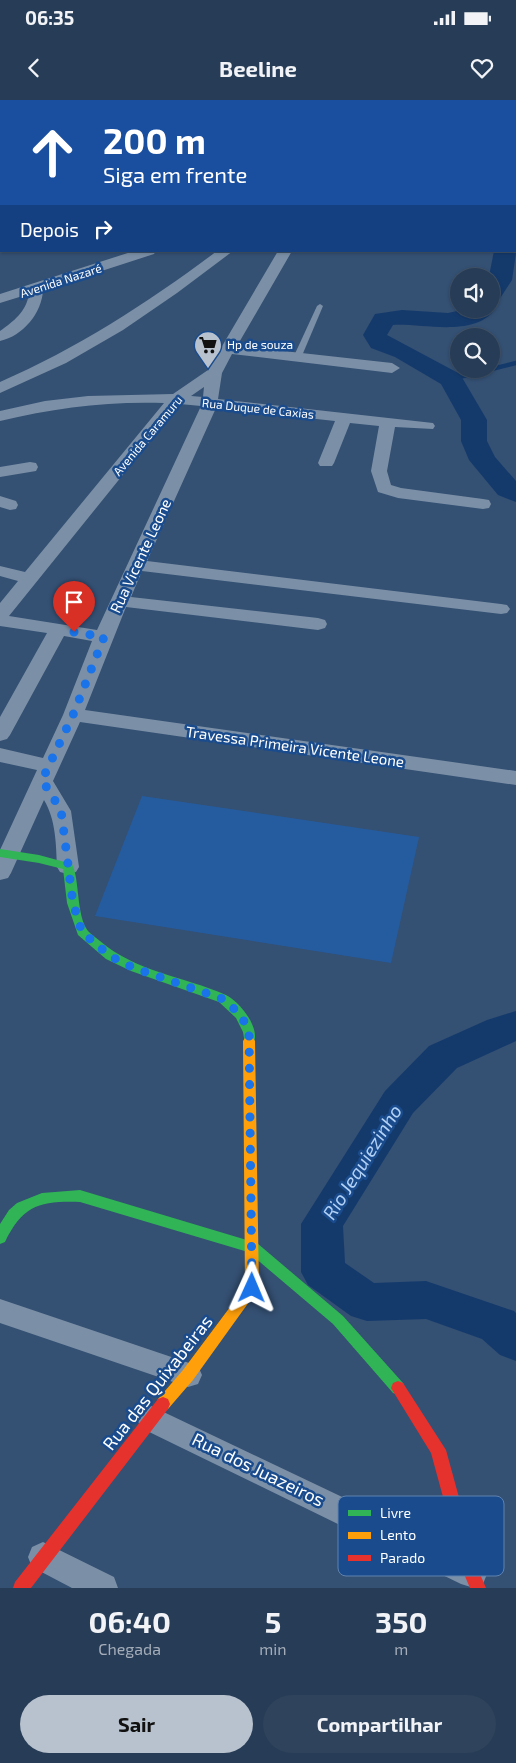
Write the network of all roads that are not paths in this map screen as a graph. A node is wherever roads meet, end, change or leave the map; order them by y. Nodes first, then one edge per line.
1 (146, 252) edge
2 (225, 252) edge
3 (284, 252) edge
4 (36, 289) junction
5 (0, 300) edge
6 (320, 306) dead end
7 (0, 337) edge
8 (226, 349) junction
9 (297, 358) junction
10 (392, 368) dead end
11 (214, 373) junction
12 (0, 388) edge
13 (176, 399) junction
14 (210, 404) junction
15 (0, 416) edge
16 (344, 418) junction
17 (388, 422) junction
18 (427, 426) dead end
19 (326, 463) dead end
20 (30, 467) dead end
21 (0, 472) edge
22 (483, 504) dead end
23 (138, 565) junction
24 (0, 571) edge
25 (31, 579) junction
26 (120, 601) junction
27 (501, 609) dead end
28 (0, 615) edge
29 (0, 620) edge
30 (318, 624) dead end
31 (59, 629) junction
32 (104, 637) junction
33 (73, 715) junction
34 (0, 736) edge
35 (0, 755) edge
36 (45, 773) junction
37 (516, 778) edge
38 (4, 853) edge
39 (68, 867) junction
40 (0, 873) edge
41 (0, 1238) edge
42 (252, 1247) junction
43 (0, 1311) edge
44 (188, 1375) junction
45 (151, 1418) junction
46 (452, 1496) edge
47 (338, 1512) edge
48 (44, 1557) junction
49 (21, 1588) edge
50 (103, 1588) edge

1 - 4 street, Avenida Nazaré
2 - 12 street
3 - 8 street, Avenida Caramuru
4 - 5 street, Avenida Nazaré
4 - 7 street
6 - 9 lane
8 - 9 street
8 - 11 street, Avenida Caramuru
9 - 10 street
11 - 13 street, Avenida Caramuru
11 - 14 street, Rua Vicente Leone
13 - 14 street, Rua Duque de Caxias
13 - 15 street, Rua Duque de Caxias
13 - 25 street, Avenida Caramuru
14 - 16 street, Rua Duque de Caxias
14 - 23 street, Rua Vicente Leone
16 - 17 street, Rua Duque de Caxias
16 - 19 street
17 - 18 street, Rua Duque de Caxias
17 - 22 street
20 - 21 street
23 - 26 street, Rua Vicente Leone
23 - 27 street
24 - 25 street
25 - 28 street, Avenida Caramuru
26 - 30 street
26 - 32 street, Rua Vicente Leone
29 - 31 street
31 - 32 street
31 - 34 street
32 - 33 street, Rua Vicente Leone
33 - 36 street, Rua Vicente Leone
33 - 37 street, Travessa Primeira Vicente Leone
35 - 36 street
36 - 38 street, Rua Vicente Leone
36 - 39 street
38 - 39 street
38 - 40 street, Rua Vicente Leone
39 - 42 street, Rua das Quixabeiras
41 - 42 street
42 - 44 street, Rua das Quixabeiras
42 - 46 street
43 - 44 street
44 - 45 street, Rua das Quixabeiras
45 - 47 street, Rua dos Juazeiros
45 - 48 street, Rua das Quixabeiras
48 - 49 street, Rua das Quixabeiras
48 - 50 street

